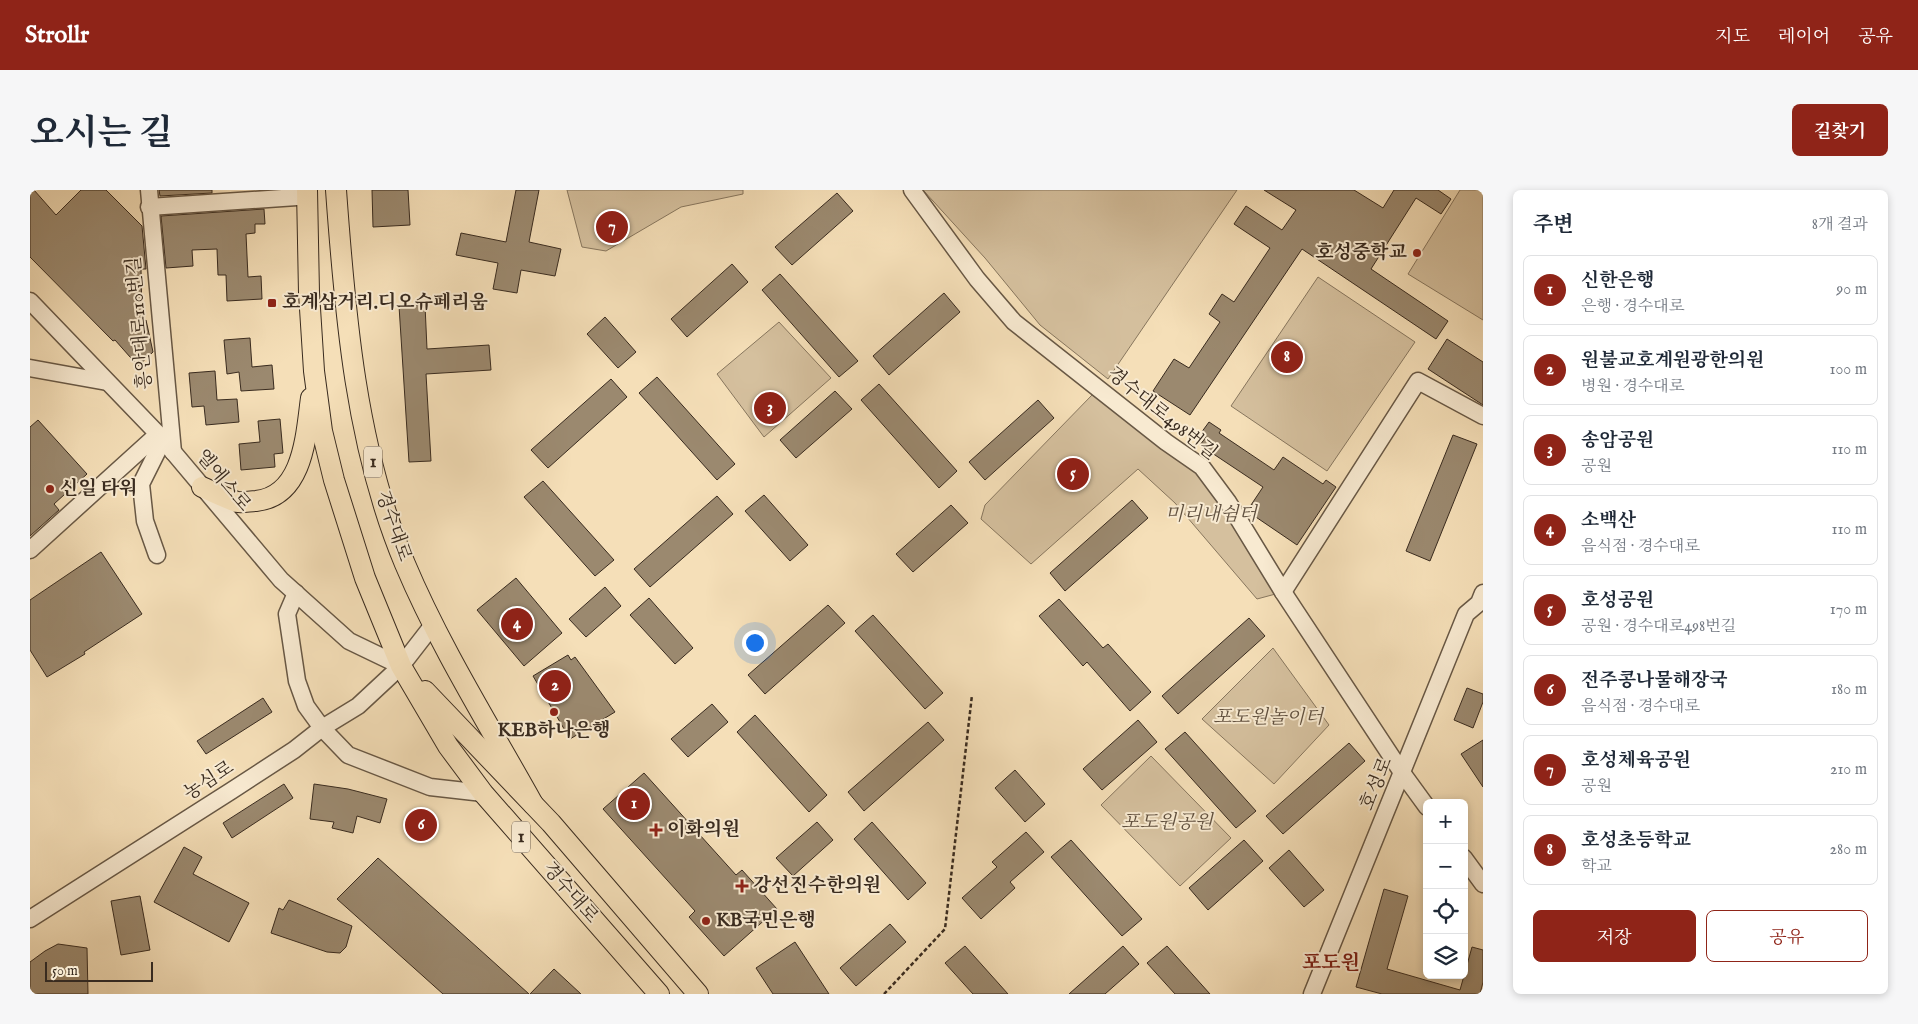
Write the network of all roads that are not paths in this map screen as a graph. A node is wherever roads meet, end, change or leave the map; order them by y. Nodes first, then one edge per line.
1 (336, 190) edge
2 (345, 190) edge
3 (912, 190) edge
4 (300, 192) edge
5 (146, 196) edge
6 (343, 290) junction
7 (30, 301) edge
8 (30, 368) edge
9 (314, 371) junction
10 (107, 382) junction
11 (1483, 416) edge
12 (164, 442) junction
13 (202, 487) junction
14 (30, 550) edge
15 (157, 556) dead end
16 (1283, 592) junction
17 (296, 593) junction
18 (1482, 602) edge
19 (432, 626) junction
20 (401, 666) junction
21 (322, 728) junction
22 (1403, 774) junction
23 (483, 794) junction
24 (1423, 802) edge
25 (533, 804) junction
26 (1468, 863) edge
27 (1483, 884) edge
28 (30, 919) edge
29 (659, 994) edge
30 (698, 994) edge
31 (1312, 994) edge

1 - 6 main road, 경수대로 / 1
2 - 6 main road
3 - 16 street, 경수대로498번길
4 - 5 street
4 - 9 main road, 경수대로 / 1
5 - 12 street, 흥안대로110번길
6 - 19 main road, 경수대로 / 1
7 - 10 street, 엘에스로
8 - 10 street
9 - 13 main road
9 - 20 main road, 경수대로 / 1
10 - 12 street, 엘에스로
11 - 16 street
12 - 13 street, 엘에스로
12 - 14 street
12 - 15 street
13 - 17 street, 엘에스로
16 - 22 street, 경수대로498번길
17 - 20 street, 엘에스로
17 - 21 street
18 - 22 street, 호성로
19 - 20 street, 농심로
19 - 25 main road, 경수대로 / 1
20 - 21 street, 농심로
20 - 23 main road, 경수대로 / 1
20 - 25 main road, 경수대로
21 - 23 street
21 - 28 street, 농심로
22 - 24 street, 경수대로498번길
22 - 31 street, 호성로
23 - 29 main road, 경수대로 / 1
25 - 30 main road, 경수대로 / 1
26 - 27 street

